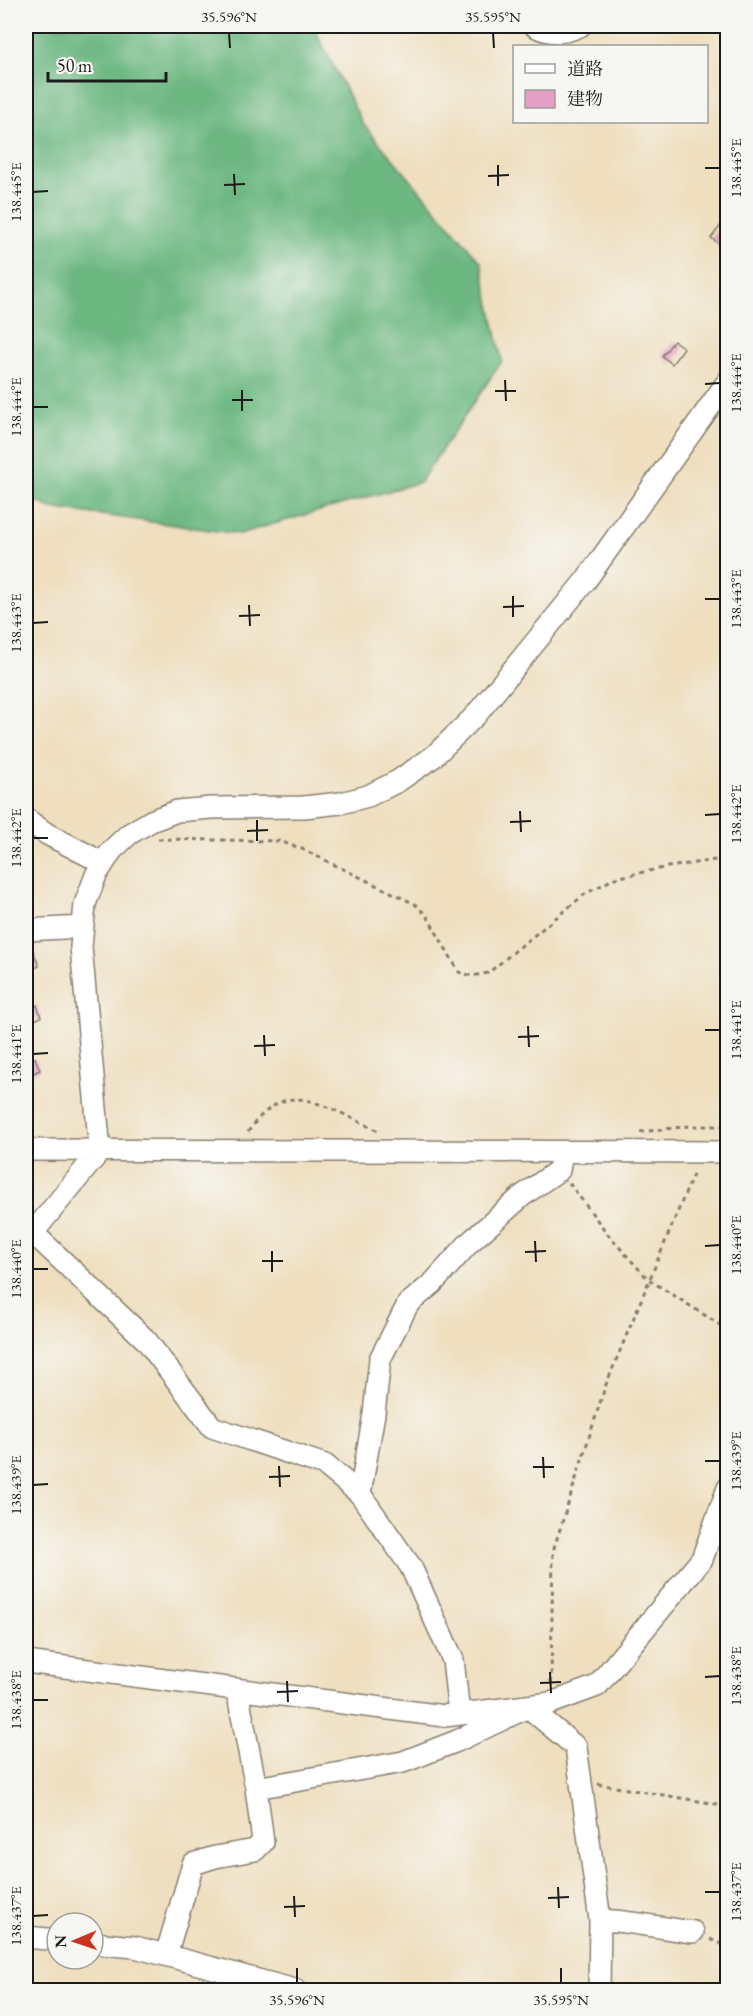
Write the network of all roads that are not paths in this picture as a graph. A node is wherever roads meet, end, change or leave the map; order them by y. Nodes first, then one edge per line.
1 (535, 26) edge
2 (580, 26) edge
3 (728, 381) edge
4 (26, 819) edge
5 (103, 863) junction
6 (83, 927) junction
7 (26, 930) edge
8 (26, 1150) edge
9 (100, 1151) junction
10 (728, 1152) edge
11 (560, 1161) junction
12 (29, 1236) edge
13 (728, 1488) edge
14 (360, 1494) junction
15 (26, 1662) edge
16 (237, 1690) junction
17 (528, 1707) junction
18 (459, 1714) junction
19 (256, 1788) junction
20 (600, 1920) junction
21 (693, 1932) dead end
22 (26, 1937) edge
23 (45, 1939) edge
24 (105, 1944) edge
25 (166, 1955) junction
26 (295, 1990) edge
27 (599, 1990) edge

1 - 2 street
3 - 5 street
4 - 5 street
5 - 6 street
6 - 7 street
6 - 9 street
8 - 9 street
9 - 11 street
9 - 12 street
10 - 11 street
11 - 14 street
12 - 14 street
13 - 17 street
14 - 18 street
15 - 16 street
16 - 18 street
16 - 19 street
17 - 18 street
17 - 19 street
17 - 20 street
19 - 25 street
20 - 21 street
20 - 27 street
22 - 23 street
24 - 25 street
25 - 26 street

